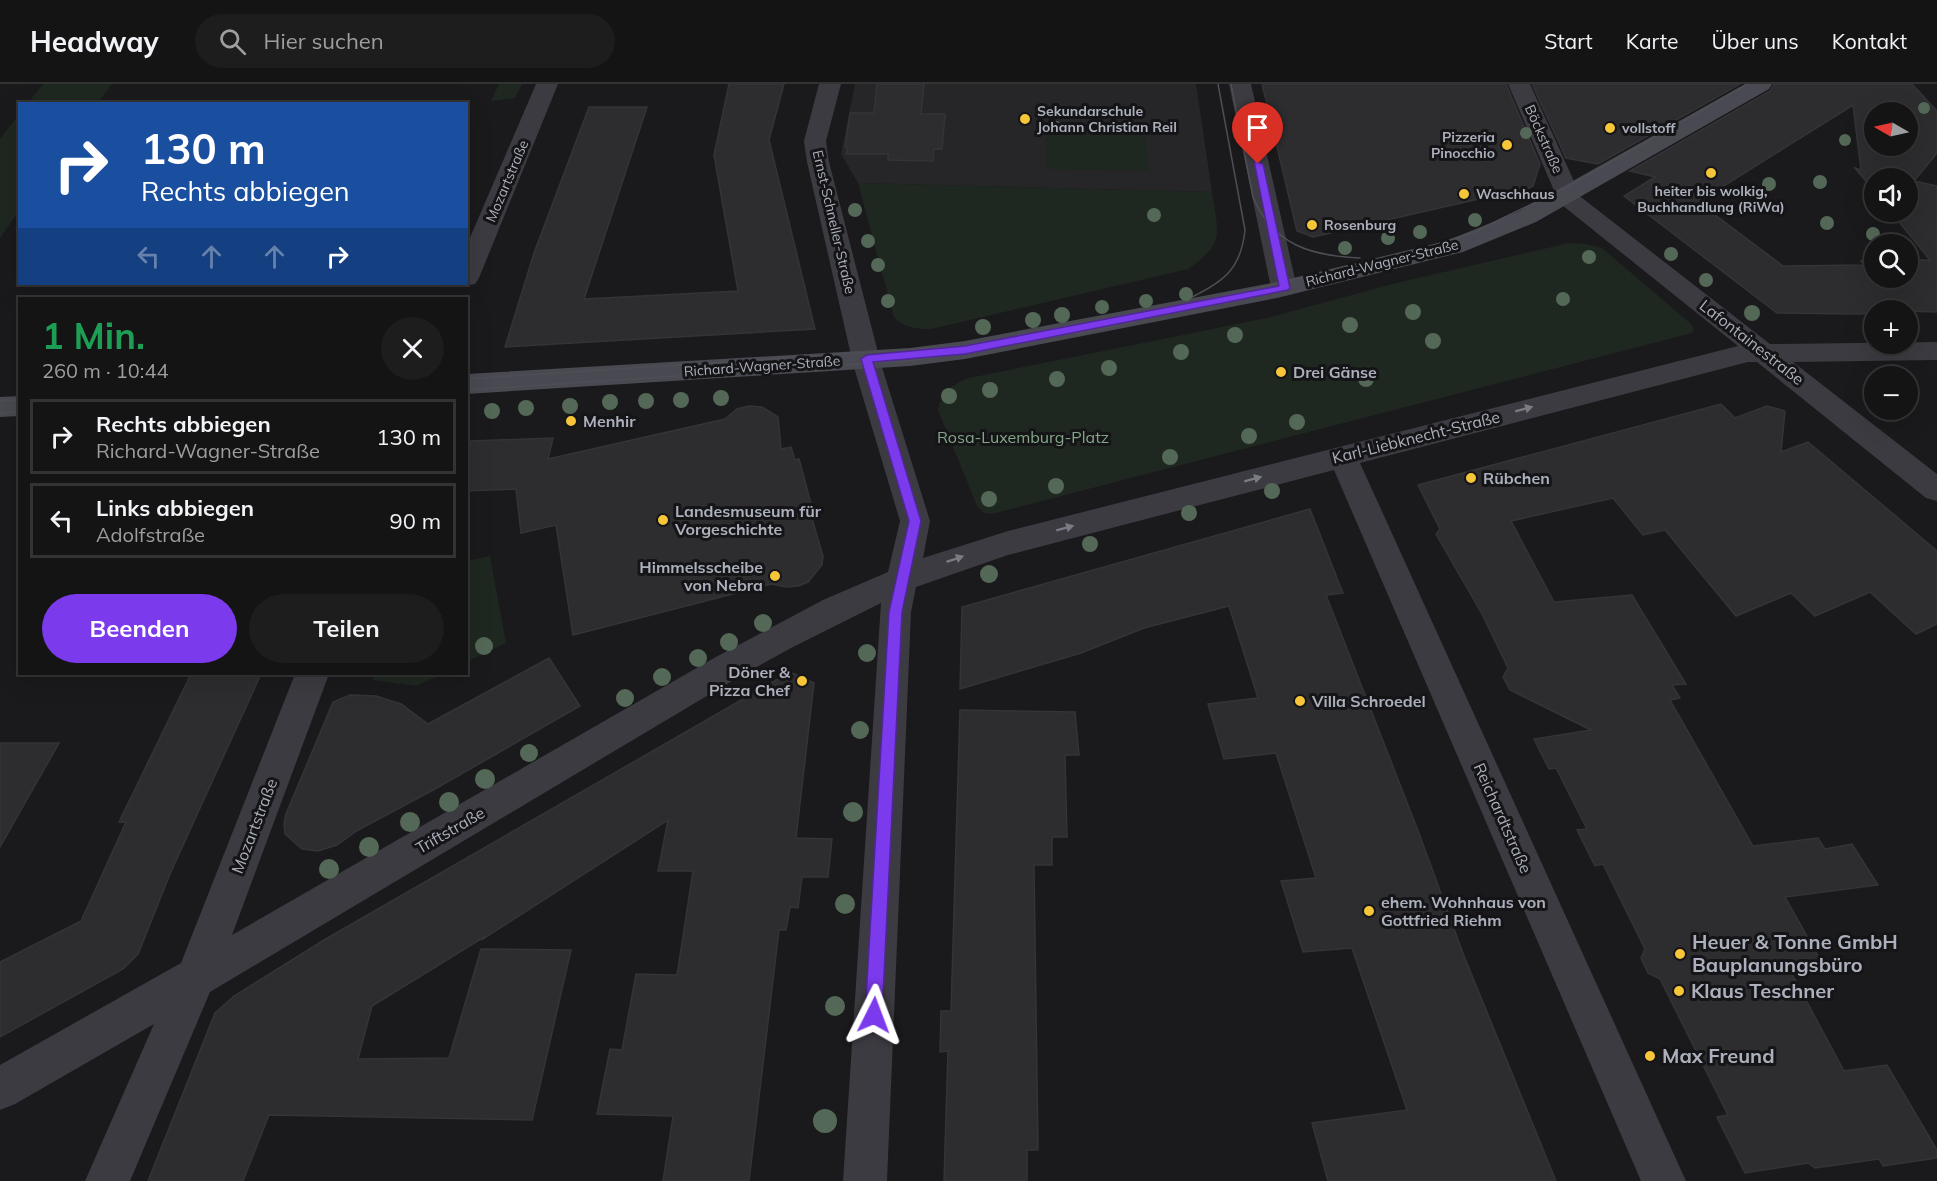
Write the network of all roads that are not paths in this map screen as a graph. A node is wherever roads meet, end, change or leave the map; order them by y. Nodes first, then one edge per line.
1 (547, 84) edge
2 (830, 84) edge
3 (1240, 84) edge
4 (1519, 84) edge
5 (1761, 84) edge
6 (1565, 195) junction
7 (468, 273) edge
8 (1284, 288) junction
9 (1937, 351) edge
10 (1766, 353) junction
11 (867, 359) junction
12 (468, 384) edge
13 (18, 406) edge
14 (0, 407) edge
15 (1342, 456) junction
16 (1937, 490) edge
17 (903, 577) junction
18 (312, 675) edge
19 (195, 979) junction
20 (0, 1089) edge
21 (107, 1181) edge
22 (865, 1181) edge
23 (1664, 1181) edge

1 - 7 street, Mozartstraße
2 - 11 street, Ernst-Schneller-Straße
3 - 8 street
4 - 6 street, Böckstraße
5 - 6 street, Richard-Wagner-Straße
6 - 8 street, Richard-Wagner-Straße
6 - 10 street, Lafontainestraße
8 - 11 street, Richard-Wagner-Straße
9 - 10 street, Karl-Liebknecht-Straße
15 -> 10 street, Karl-Liebknecht-Straße
10 - 16 street, Lafontainestraße
11 - 12 street, Richard-Wagner-Straße
11 - 17 street, Ernst-Schneller-Straße
13 - 14 street
17 -> 15 street, Karl-Liebknecht-Straße
15 - 23 street, Reichardtstraße
17 - 19 street, Triftstraße
17 - 22 street, Ernst-Schneller-Straße
18 - 19 street, Mozartstraße
19 - 20 street, Triftstraße
19 - 21 street, Mozartstraße

